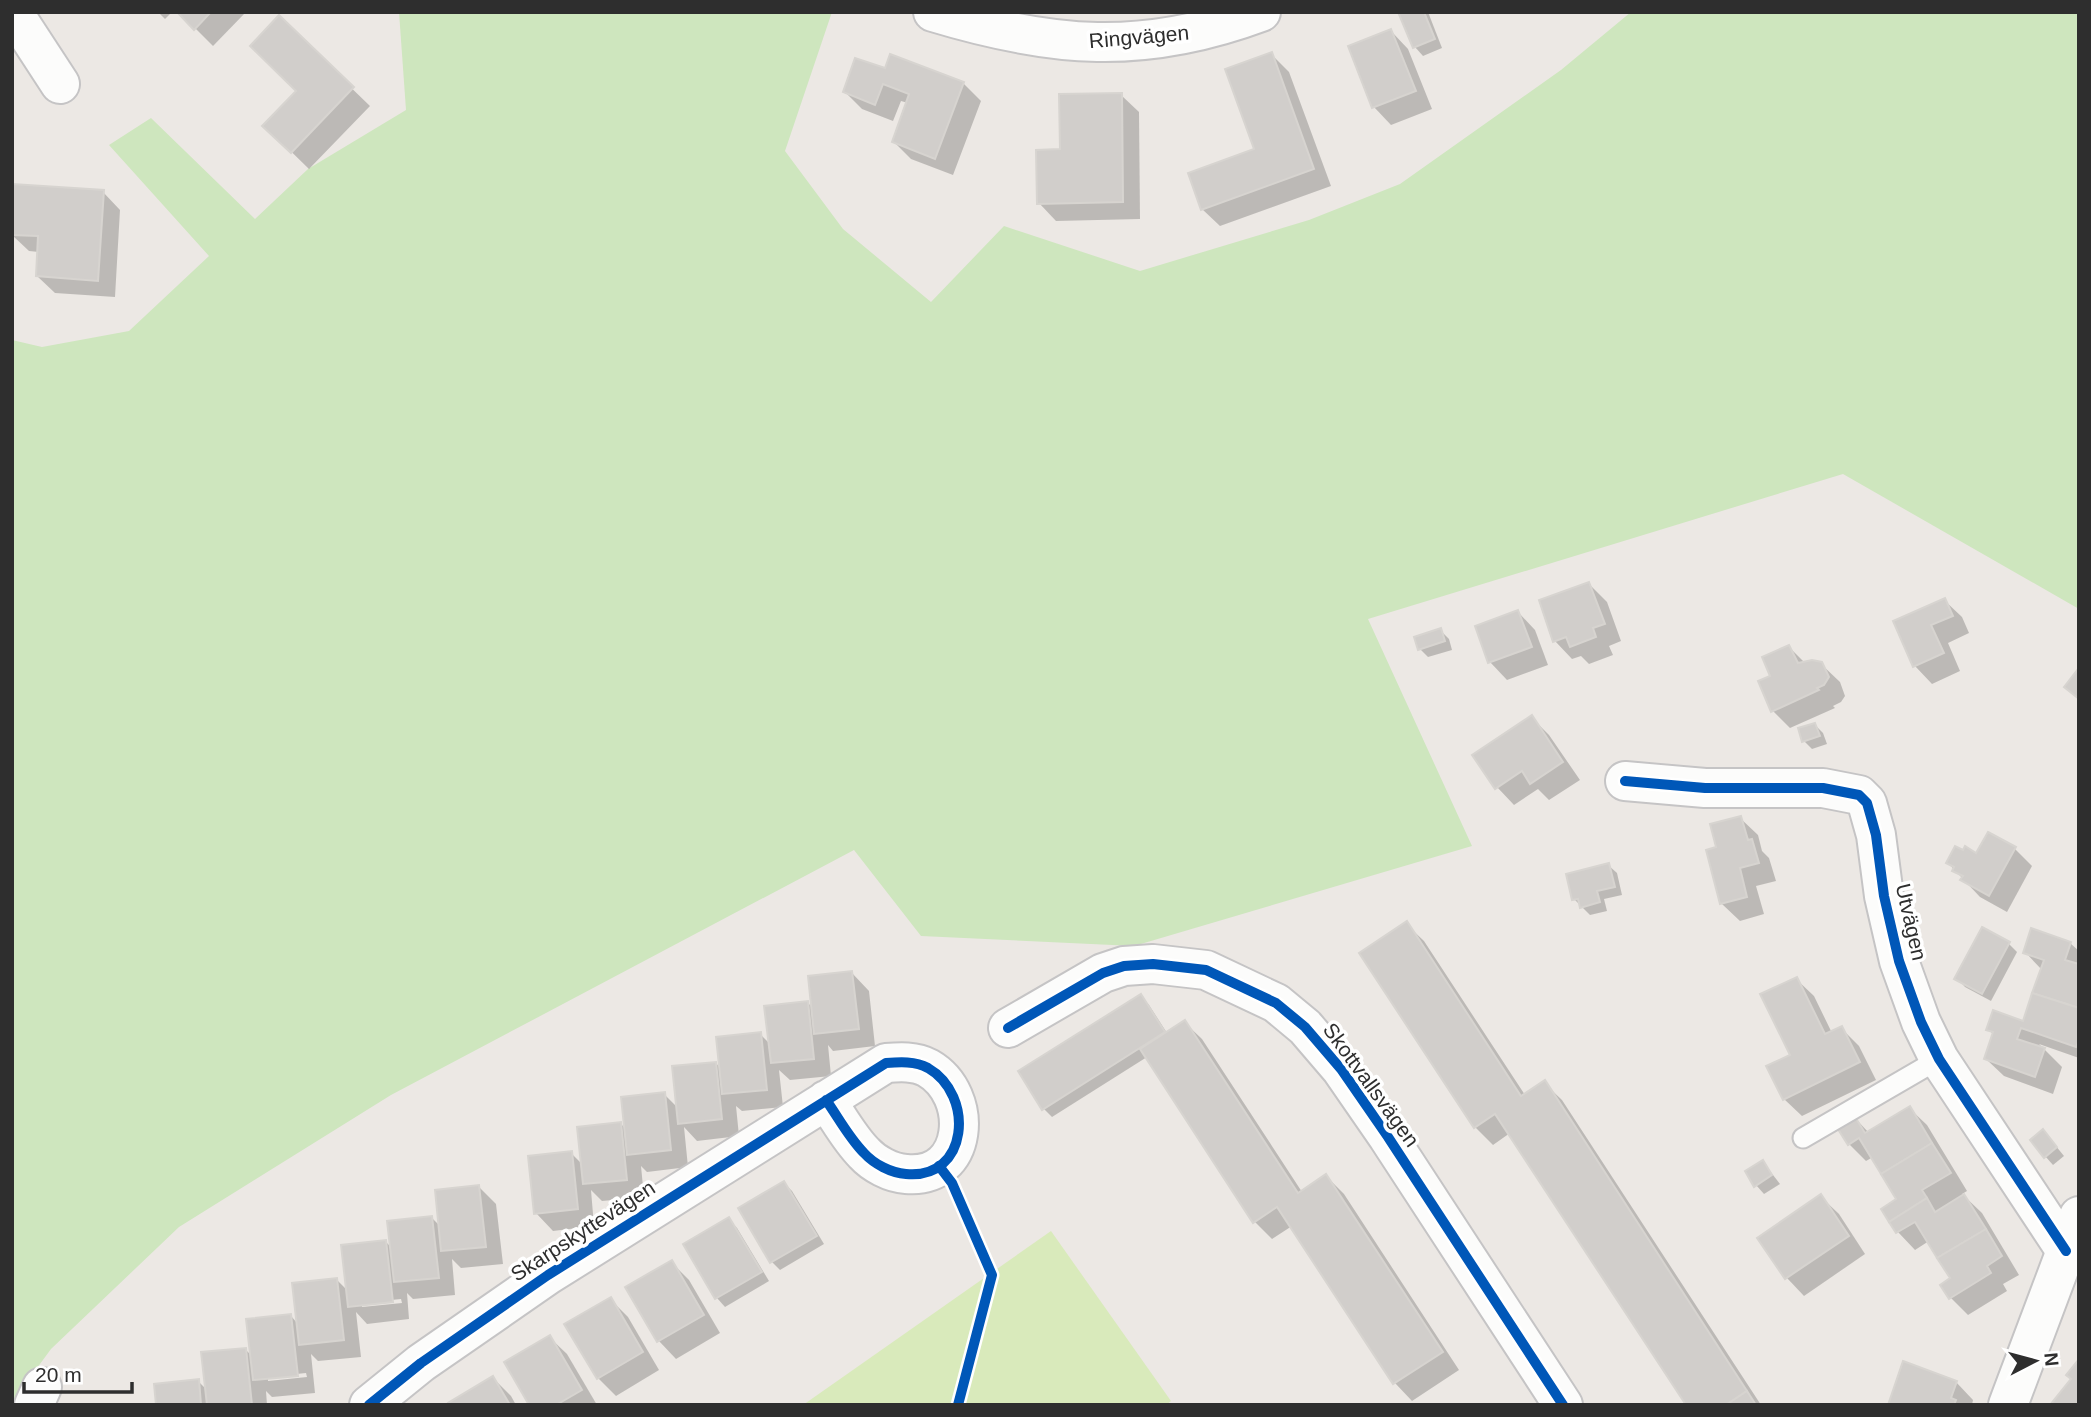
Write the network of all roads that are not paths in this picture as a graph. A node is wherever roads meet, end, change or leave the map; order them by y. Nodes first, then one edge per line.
1 (13, 12) edge
2 (933, 12) edge
3 (1261, 12) edge
4 (60, 84) dead end
5 (1625, 781) dead end
6 (1008, 1028) dead end
7 (1939, 1059) junction
8 (826, 1100) dead end
9 (1803, 1138) dead end
10 (2073, 1234) edge
11 (369, 1405) edge
12 (1563, 1405) edge
13 (2008, 1405) edge

1 - 4 street
2 - 3 street, Ringvägen
5 - 7 street, Utvägen
6 - 12 street, Skottvallsvägen
7 - 9 lane
7 - 10 street, Utvägen
8 - 11 street, Skarpskyttevägen
10 - 13 street

